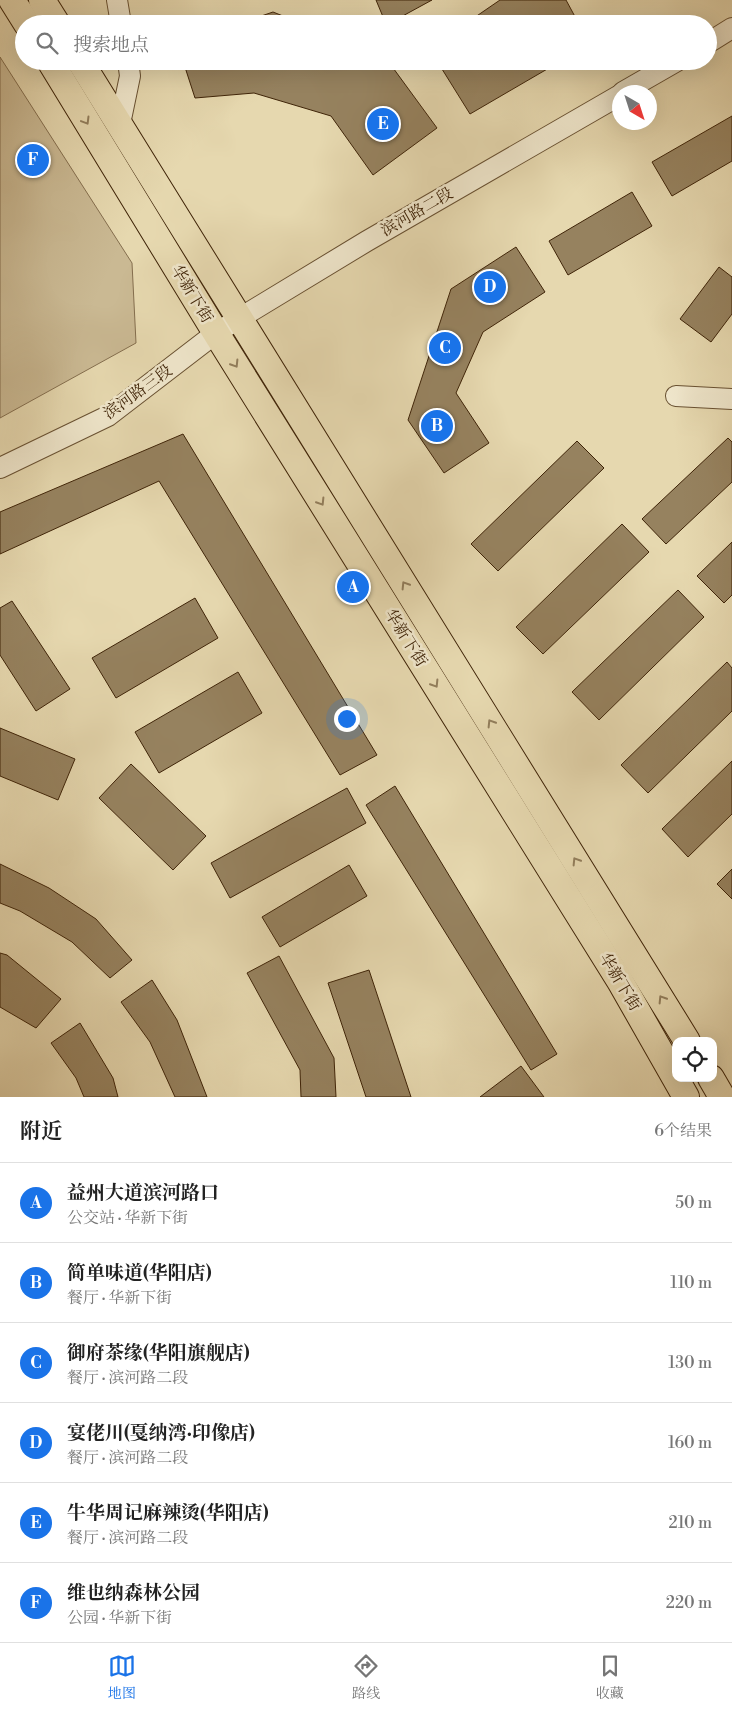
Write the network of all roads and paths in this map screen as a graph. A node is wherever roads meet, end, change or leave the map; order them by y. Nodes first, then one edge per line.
1 (12, 0) edge
2 (42, 0) edge
3 (117, 0) edge
4 (21, 15) edge
5 (51, 15) edge
6 (120, 15) edge
7 (732, 28) edge
8 (717, 37) edge
9 (55, 70) edge
10 (86, 70) edge
11 (129, 70) edge
12 (661, 70) edge
13 (635, 85) edge
14 (612, 100) edge
15 (120, 124) junction
16 (240, 318) junction
17 (216, 333) junction
18 (676, 396) dead end
19 (732, 399) edge
20 (0, 468) edge
21 (686, 1037) edge
22 (713, 1082) edge
23 (686, 1097) edge
24 (722, 1097) edge

1 - 4 main road
2 - 5 main road
3 - 6 street
7 - 8 street
9 -> 17 main road, 华新下街
10 - 15 main road
11 - 15 street
12 - 13 street
14 - 16 street, 滨河路二段
15 - 16 main road
16 - 17 street, 滨河路二段
21 -> 16 main road
17 - 20 street, 滨河路三段
17 -> 23 main road, 华新下街
18 - 19 street
22 - 24 main road

